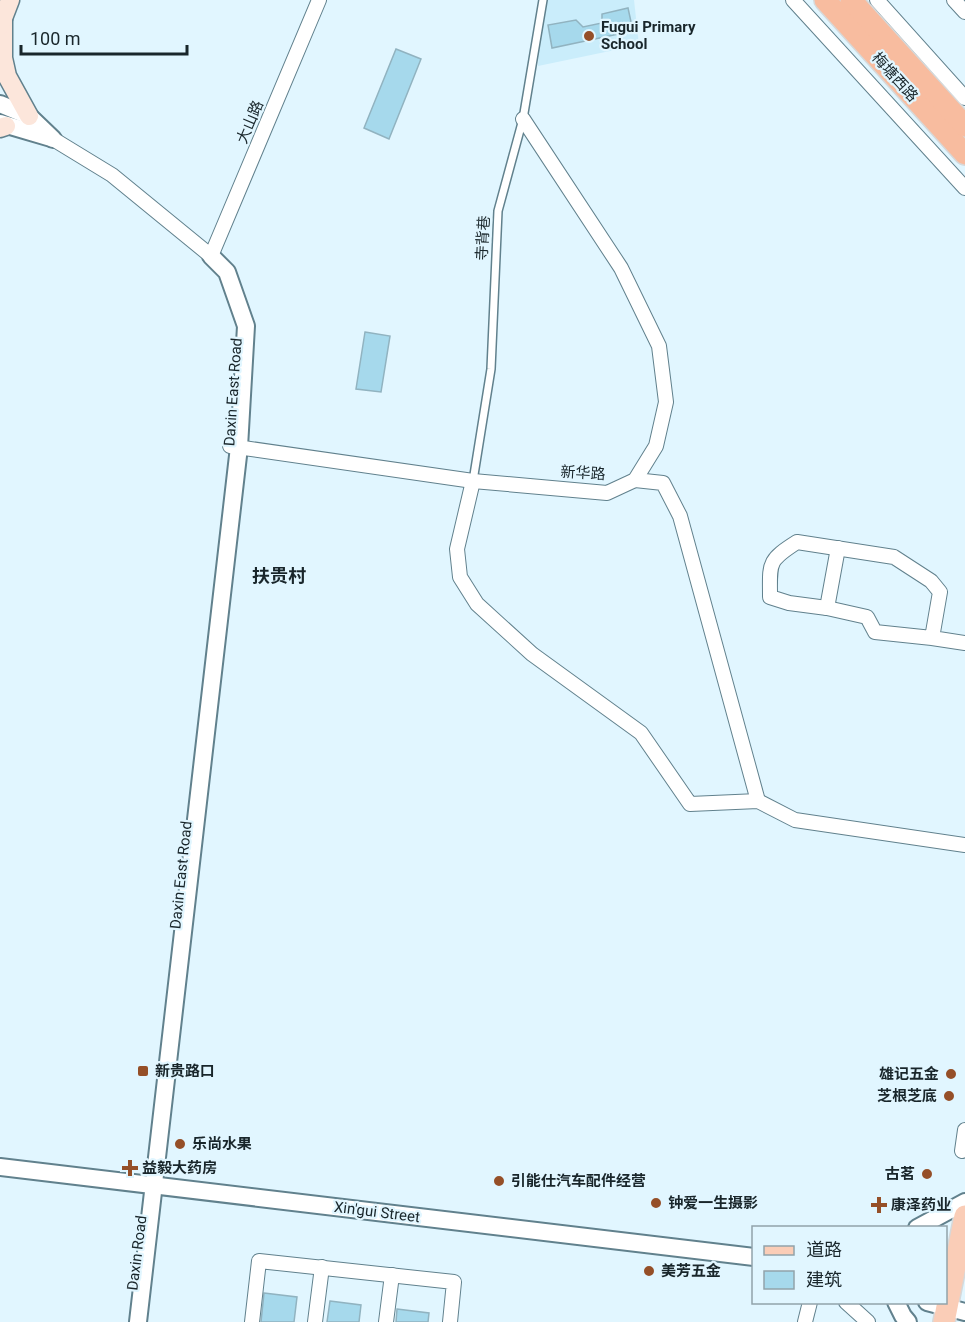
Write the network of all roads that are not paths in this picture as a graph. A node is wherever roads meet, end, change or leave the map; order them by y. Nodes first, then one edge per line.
1 (10, 0) edge
2 (319, 0) edge
3 (543, 0) edge
4 (793, 0) edge
5 (825, 0) edge
6 (851, 0) edge
7 (877, 0) edge
8 (954, 0) edge
9 (965, 12) edge
10 (1, 23) edge
11 (965, 98) edge
12 (0, 104) edge
13 (29, 116) junction
14 (523, 119) junction
15 (2, 126) edge
16 (965, 126) edge
17 (54, 139) junction
18 (965, 154) edge
19 (965, 188) edge
20 (211, 256) junction
21 (234, 447) junction
22 (635, 480) junction
23 (473, 481) junction
24 (838, 548) junction
25 (827, 608) junction
26 (932, 638) junction
27 (965, 643) edge
28 (758, 801) junction
29 (965, 845) edge
30 (965, 1130) edge
31 (962, 1151) dead end
32 (0, 1158) edge
33 (0, 1167) edge
34 (151, 1180) junction
35 (965, 1202) edge
36 (965, 1216) edge
37 (919, 1226) edge
38 (752, 1246) edge
39 (752, 1257) edge
40 (955, 1265) edge
41 (322, 1268) junction
42 (392, 1275) junction
43 (810, 1304) edge
44 (848, 1304) edge
45 (897, 1304) edge
46 (946, 1311) edge
47 (128, 1322) edge
48 (138, 1322) edge
49 (252, 1322) edge
50 (315, 1322) edge
51 (386, 1322) edge
52 (450, 1322) edge
53 (805, 1322) edge
54 (868, 1322) edge
55 (909, 1322) edge

1 - 10 main road
2 - 20 street, 大山路
3 - 14 lane, 寺背巷
4 - 19 street
5 - 18 highway, 梅塘西路
6 - 16 highway, 梅塘西路
7 - 11 street
8 - 9 street
10 - 13 main road
12 - 13 street
13 - 17 street
14 - 22 street
14 - 23 lane, 寺背巷
15 - 17 street
17 - 20 street
20 - 21 street, Daxin East Road
21 - 23 street, 新华路
21 - 34 street, Daxin East Road
22 - 23 street, 新华路
22 - 28 street
23 - 28 street
24 - 25 street
24 - 25 street
24 - 26 street
25 - 26 street
26 - 27 street
28 - 29 street
30 - 31 street
32 - 34 street, Xin'gui Street
33 - 34 street, Xin'gui Street
34 - 38 street, Xin'gui Street
34 - 39 street, Xin'gui Street
34 - 47 street, Daxin Road
34 - 48 street, Daxin Road
35 - 37 street
36 - 40 main road
40 - 46 main road
41 - 42 street
41 - 49 street
41 - 50 street
42 - 51 street
42 - 52 street
43 - 53 street
44 - 54 street
45 - 55 street

